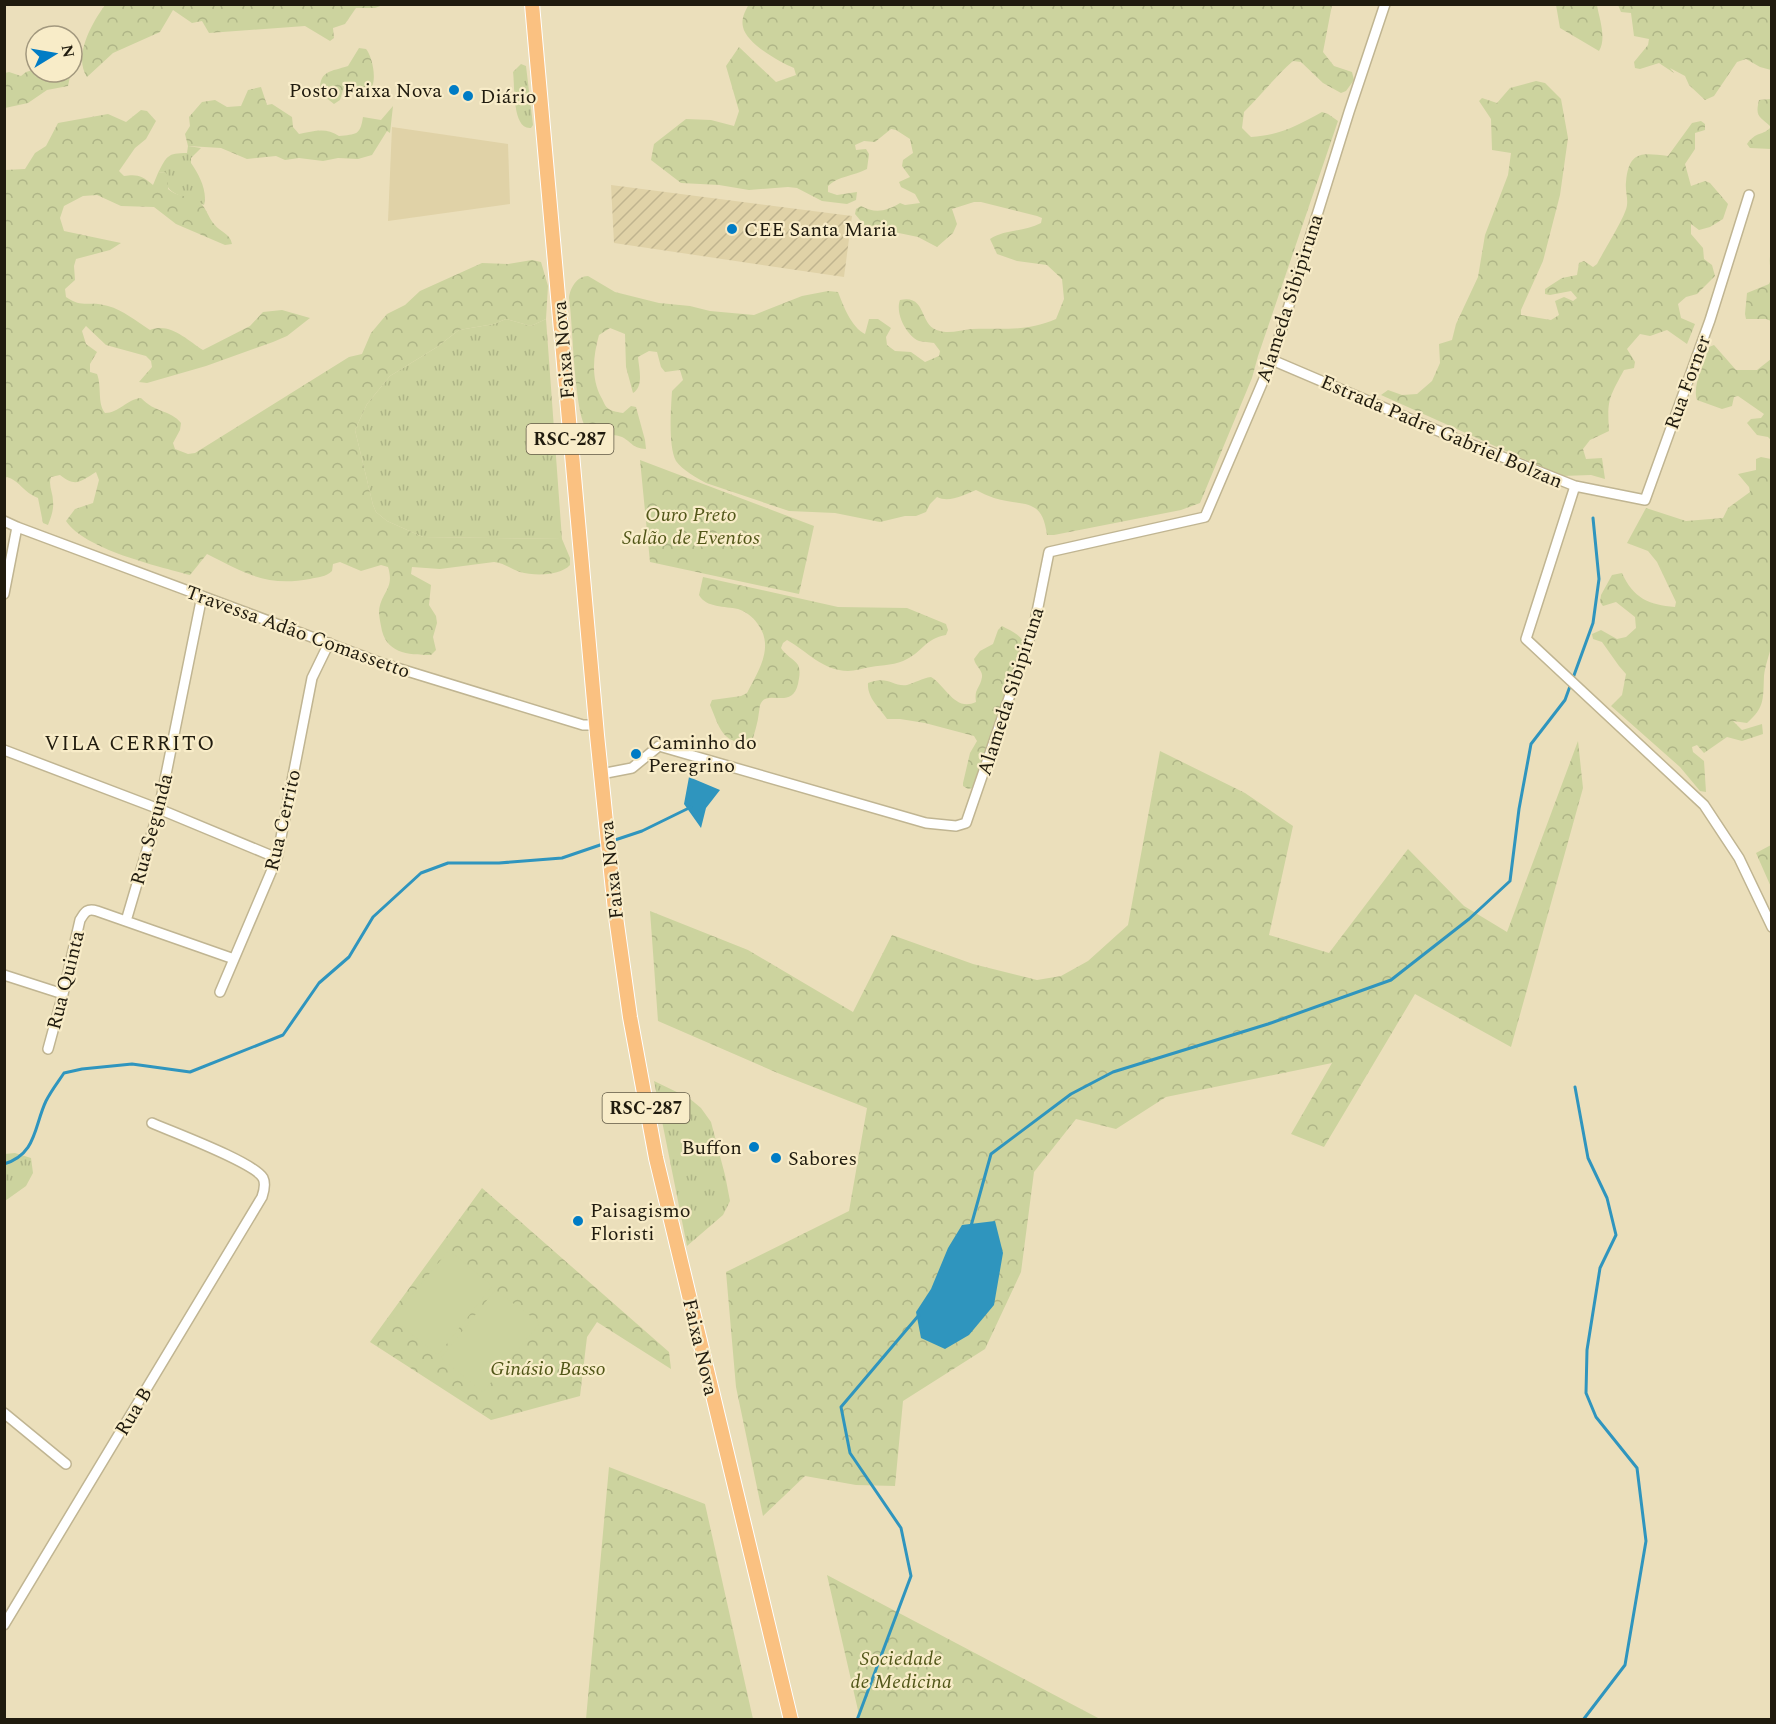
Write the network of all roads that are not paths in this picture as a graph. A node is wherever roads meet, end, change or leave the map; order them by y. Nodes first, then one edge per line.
1 (532, 4) edge
2 (1385, 4) edge
3 (1749, 195) dead end
4 (1272, 360) junction
5 (1575, 486) junction
6 (4, 521) edge
7 (17, 527) junction
8 (4, 594) edge
9 (202, 596) junction
10 (329, 643) junction
11 (596, 725) junction
12 (4, 750) edge
13 (601, 774) junction
14 (159, 809) junction
15 (277, 858) junction
16 (126, 921) junction
17 (1772, 927) edge
18 (234, 959) junction
19 (4, 975) edge
20 (220, 992) dead end
21 (63, 994) junction
22 (48, 1049) dead end
23 (152, 1123) dead end
24 (4, 1413) edge
25 (66, 1464) dead end
26 (4, 1625) edge
27 (791, 1719) edge

1 - 11 highway, Faixa Nova / RSC-287
2 - 4 street, Alameda Sibipiruna
3 - 5 street, Rua Forner
4 - 5 street, Estrada Padre Gabriel Bolzan
4 - 13 street, Alameda Sibipiruna
5 - 17 street, Estrada Padre Gabriel Bolzan
6 - 7 street, Travessa Adão Comassetto
7 - 8 street
7 - 9 street, Travessa Adão Comassetto
9 - 10 street, Travessa Adão Comassetto
9 - 14 street, Rua Segunda
10 - 11 street, Travessa Adão Comassetto
10 - 15 street, Rua Cerrito
11 - 13 highway, Faixa Nova / RSC-287
12 - 14 street
13 - 27 highway, Faixa Nova / RSC-287
14 - 15 street
14 - 16 street, Rua Segunda
15 - 18 street, Rua Cerrito
16 - 18 street
16 - 21 street, Rua Quinta
18 - 20 street, Rua Cerrito
19 - 21 street
21 - 22 street, Rua Quinta
23 - 26 street, Rua B
24 - 25 street

